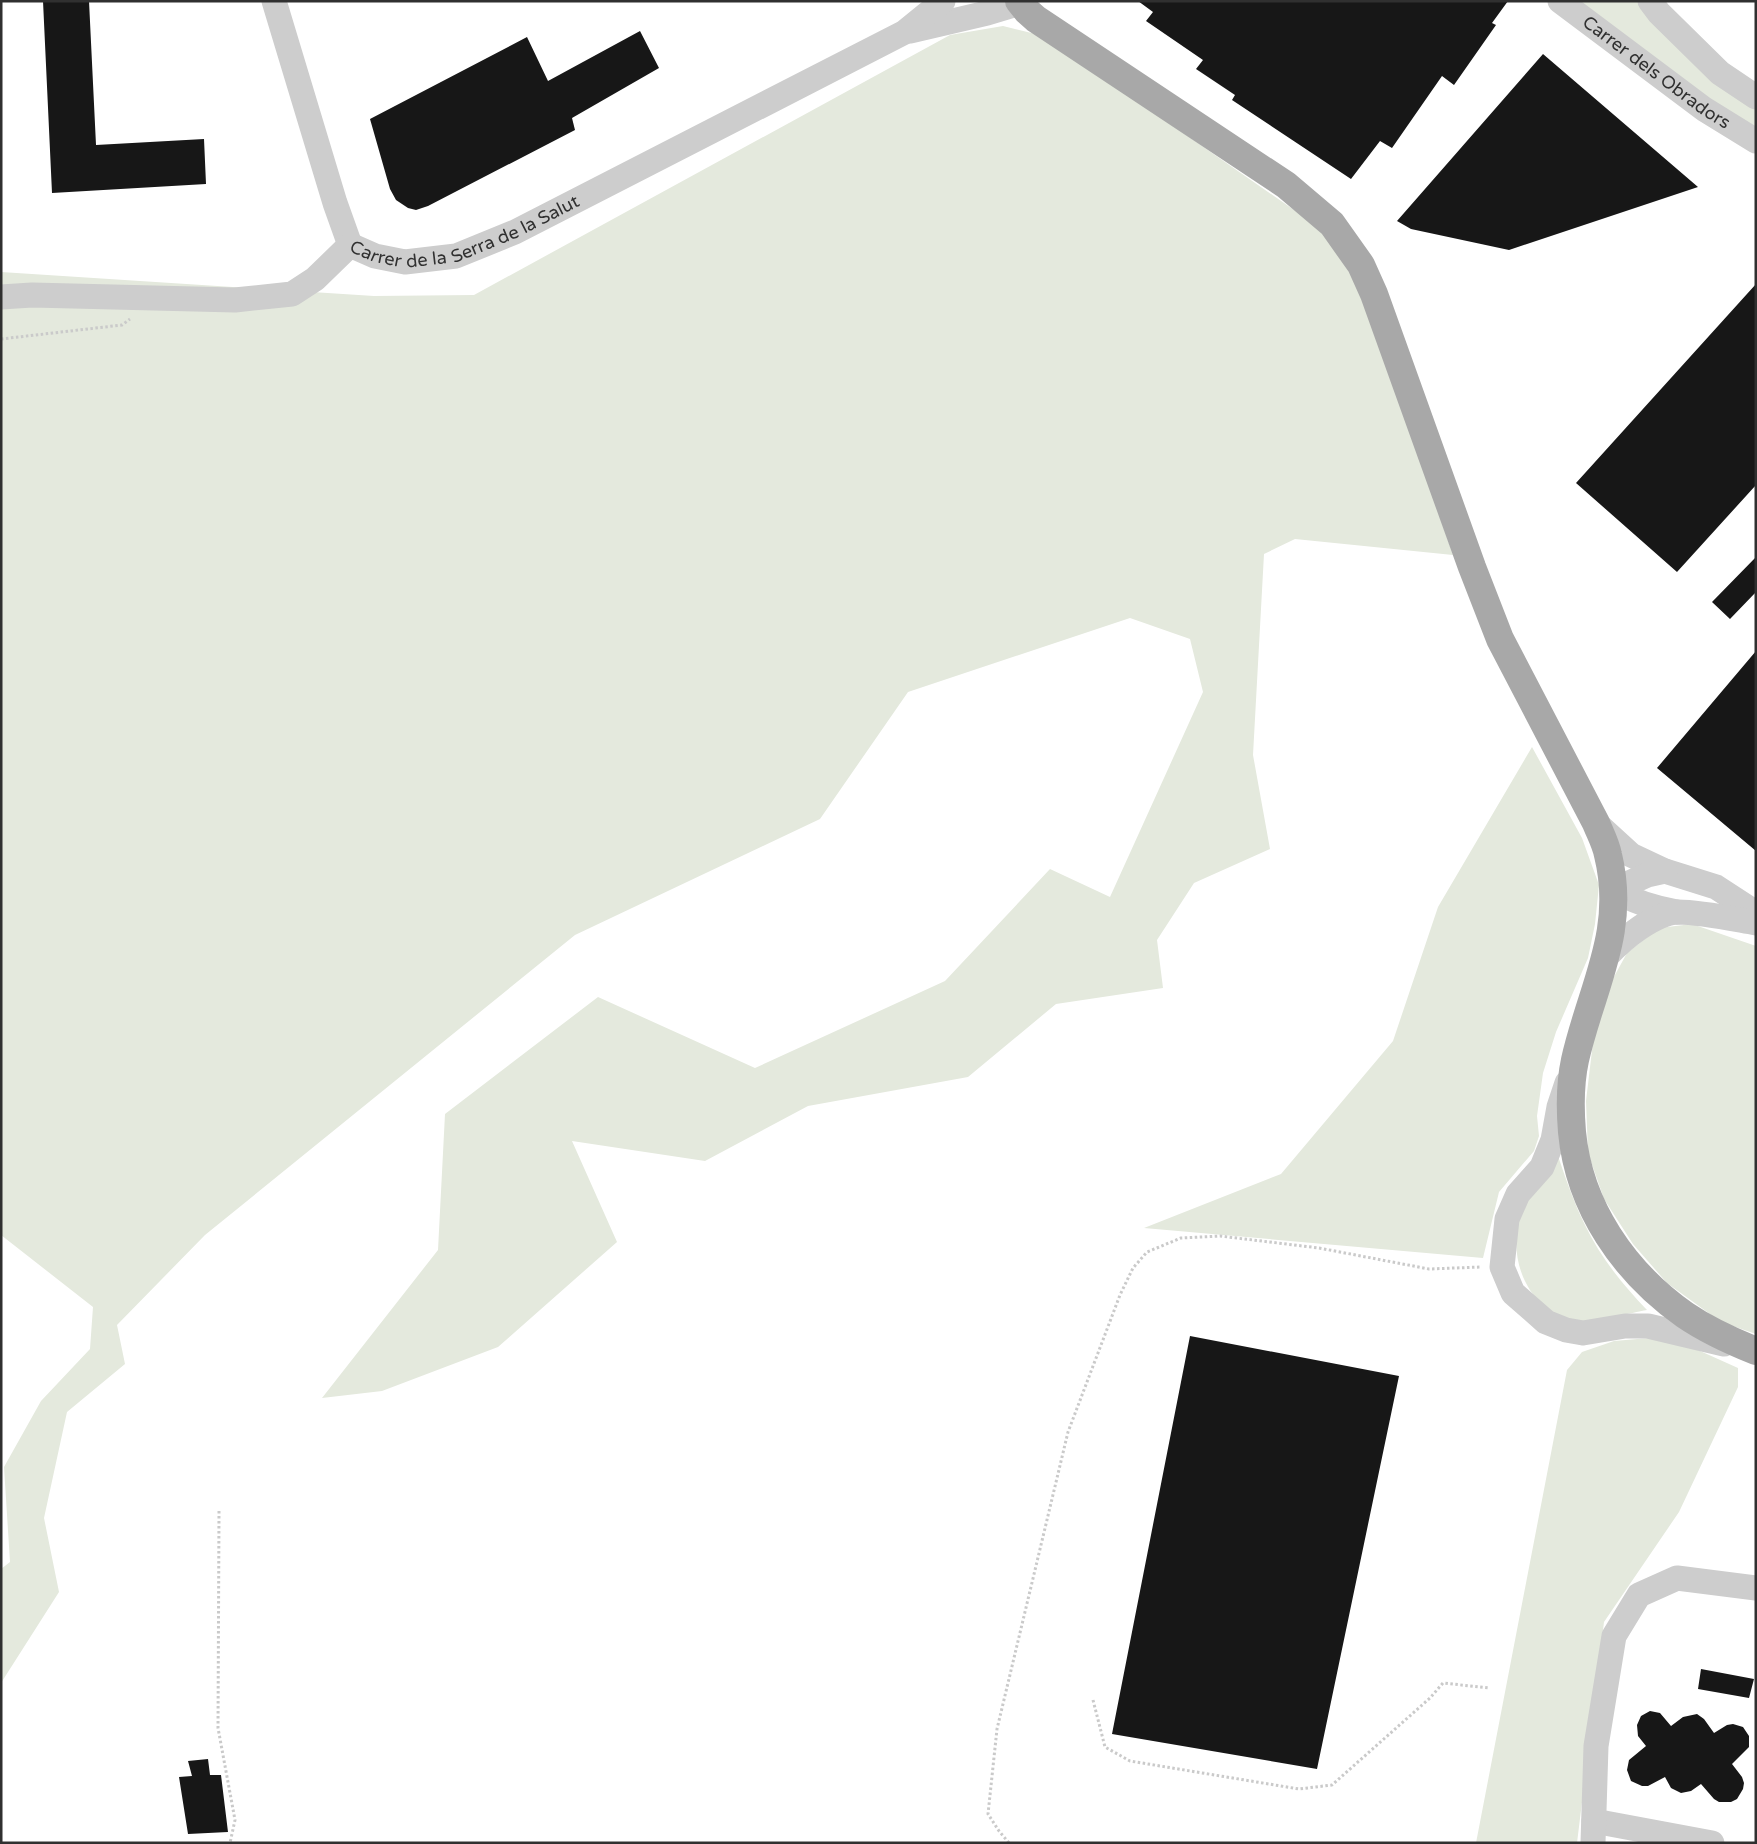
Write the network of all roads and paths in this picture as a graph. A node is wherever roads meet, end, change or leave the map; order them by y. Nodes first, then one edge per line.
1 (274, 1) edge
2 (943, 1) edge
3 (1560, 1) edge
4 (1650, 1) edge
5 (1020, 2) edge
6 (905, 32) junction
7 (1756, 97) edge
8 (1756, 140) edge
9 (350, 245) junction
10 (1, 297) edge
11 (160, 298) junction
12 (1, 339) edge
13 (1596, 823) junction
14 (1665, 871) junction
15 (1614, 890) junction
16 (1677, 912) junction
17 (1756, 913) edge
18 (1756, 923) edge
19 (1607, 956) junction
20 (1574, 1062) junction
21 (1502, 1267) junction
22 (1756, 1351) edge
23 (219, 1511) dead end
24 (1756, 1588) edge
25 (1489, 1688) dead end
26 (1092, 1700) dead end
27 (1593, 1832) edge
28 (230, 1843) edge
29 (1009, 1843) edge
30 (1712, 1843) edge

1 - 9 street
2 - 6 street, Carrer de la Serra de la Salut
3 - 8 street, Carrer dels Obradors
4 - 7 street
5 - 6 street, Carrer de la Serra de la Salut
5 - 13 main road
6 - 9 street, Carrer de la Serra de la Salut
9 - 11 street, Carrer de la Serra de la Salut
10 - 11 street, Carrer de la Serra de la Salut
11 - 12 path
13 - 14 street
13 - 15 main road
14 - 15 street
14 - 17 street
15 - 16 street
15 - 19 main road
16 - 18 street
16 - 19 street
19 - 20 main road
20 - 21 street
20 - 22 main road
21 - 22 street
21 - 29 path
23 - 28 path
24 - 27 street
25 - 26 path
27 - 30 street

